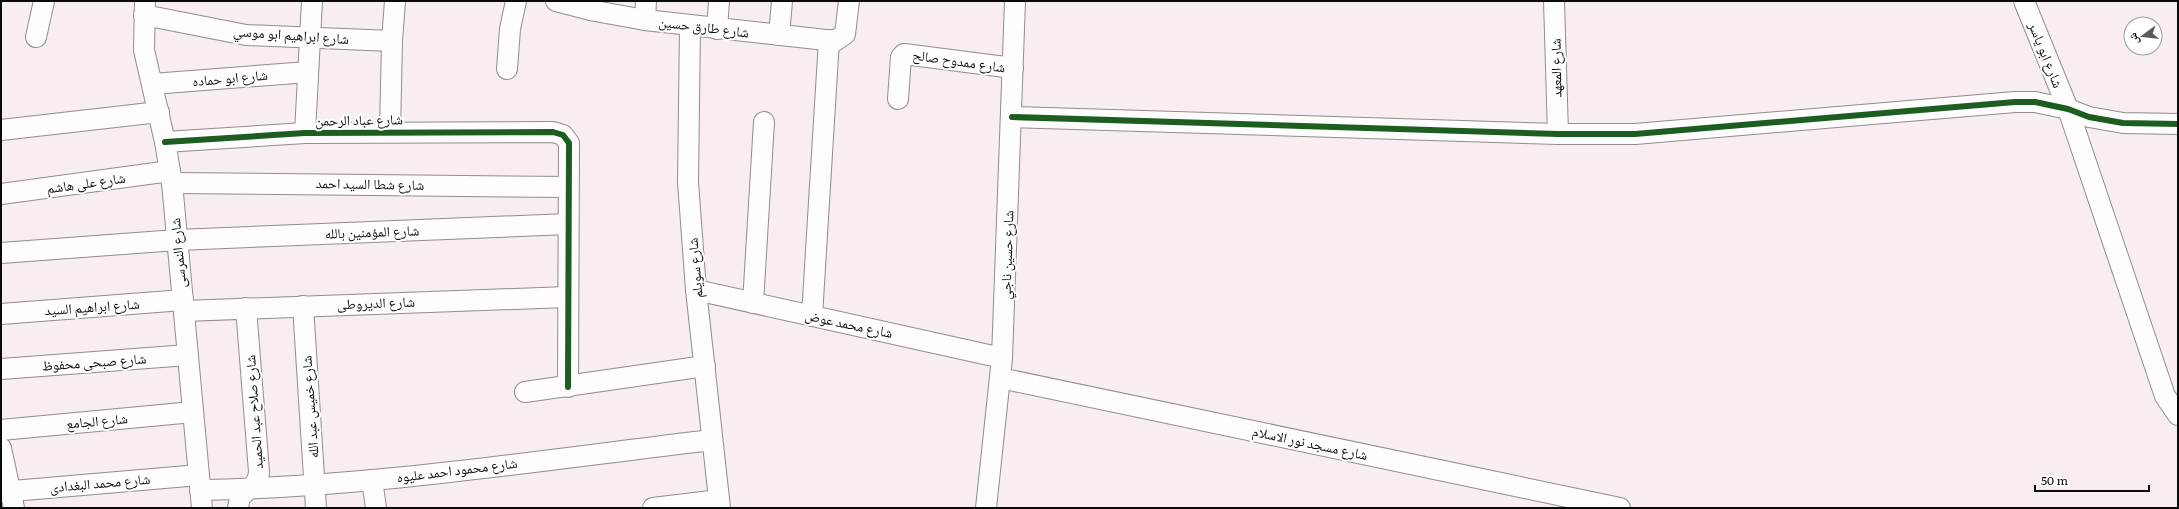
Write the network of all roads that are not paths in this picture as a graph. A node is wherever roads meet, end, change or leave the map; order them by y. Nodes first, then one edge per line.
1 (44, 1) edge
2 (312, 1) edge
3 (395, 1) edge
4 (516, 1) edge
5 (556, 1) edge
6 (719, 1) edge
7 (782, 1) edge
8 (849, 1) edge
9 (1015, 1) edge
10 (1554, 1) edge
11 (2024, 1) edge
12 (596, 6) edge
13 (144, 8) edge
14 (646, 10) edge
15 (690, 26) junction
16 (717, 29) junction
17 (779, 35) junction
18 (36, 37) dead end
19 (310, 38) junction
20 (829, 40) junction
21 (392, 41) junction
22 (1013, 68) junction
23 (507, 69) dead end
24 (308, 72) junction
25 (152, 84) junction
26 (898, 100) dead end
27 (2068, 109) junction
28 (159, 112) junction
29 (1012, 117) junction
30 (764, 122) dead end
31 (2178, 124) edge
32 (1, 130) edge
33 (390, 132) junction
34 (305, 133) junction
35 (1558, 134) junction
36 (165, 142) junction
37 (171, 177) junction
38 (568, 187) junction
39 (1, 194) edge
40 (568, 224) junction
41 (177, 240) junction
42 (1, 253) edge
43 (696, 290) junction
44 (567, 297) junction
45 (753, 303) junction
46 (183, 305) junction
47 (303, 306) junction
48 (246, 308) junction
49 (1, 314) edge
50 (812, 316) junction
51 (188, 355) junction
52 (1002, 358) junction
53 (705, 366) junction
54 (1, 369) edge
55 (1000, 378) junction
56 (568, 387) junction
57 (525, 392) dead end
58 (193, 412) junction
59 (2178, 415) edge
60 (1, 430) edge
61 (712, 440) junction
62 (1, 448) edge
63 (372, 480) junction
64 (315, 484) junction
65 (250, 489) junction
66 (201, 491) edge
67 (8, 497) edge
68 (719, 504) edge
69 (238, 508) edge
70 (316, 508) edge
71 (376, 508) edge
72 (653, 508) edge
73 (986, 508) edge
74 (1620, 508) edge

1 - 18 street
2 - 19 street
3 - 21 street
4 - 23 street
5 - 12 street, شارع طارق حسين
6 - 16 street
7 - 17 street
8 - 20 street
9 - 22 street, شارع حسين ناجي
10 - 35 street, شارع المعهد
11 - 27 street, شارع ابو ياسر
12 - 14 street, شارع طارق حسين
13 - 19 street, شارع ابراهيم ابو موسي
13 - 25 street, شارع النمرسى
14 - 15 street, شارع طارق حسين
15 - 16 street, شارع طارق حسين
15 - 43 street, شارع سويلم
16 - 17 street, شارع طارق حسين
17 - 20 street, شارع طارق حسين
19 - 21 street, شارع ابراهيم ابو موسي
19 - 24 street
20 - 50 street
21 - 33 street
22 - 26 street, شارع ممدوح صالح
22 - 29 street, شارع حسين ناجي
24 - 25 street, شارع ابو حماده
24 - 34 street
25 - 28 street, شارع النمرسى
27 - 31 street
27 - 35 street
27 - 59 street, شارع ابو ياسر
28 - 32 street
28 - 36 street, شارع النمرسى
29 - 35 street
29 - 52 street, شارع حسين ناجي
30 - 45 street
33 - 34 street, شارع عباد الرحمن
33 - 38 street, شارع عباد الرحمن
34 - 36 street, شارع عباد الرحمن
36 - 37 street, شارع النمرسى
37 - 38 street, شارع شطا السيد احمد
37 - 39 street, شارع على هاشم
37 - 41 street, شارع النمرسى
38 - 40 street
40 - 41 street, شارع المؤمنين بالله
40 - 44 street
41 - 42 street
41 - 46 street, شارع النمرسى
43 - 45 street, شارع محمد عوض
43 - 53 street, شارع سويلم
44 - 47 street, شارع الديروطى
44 - 56 street
45 - 50 street, شارع محمد عوض
46 - 48 street, شارع الديروطى
46 - 49 street, شارع ابراهيم السيد
46 - 51 street, شارع النمرسى
47 - 48 street, شارع الديروطى
47 - 64 street, شارع خميس عبد الله
48 - 65 street, شارع صلاح عبد الحميد
50 - 52 street, شارع محمد عوض
51 - 54 street, شارع صبحى محفوظ
51 - 58 street, شارع النمرسى
52 - 55 street, شارع حسين ناجي
53 - 56 street
53 - 61 street, شارع سويلم
55 - 73 street, شارع حسين ناجي
55 - 74 street, شارع مسجد نور الاسلام
56 - 57 street
58 - 60 street, شارع الجامع
58 - 66 street, شارع النمرسى
61 - 63 street, شارع محمود احمد عليوه
61 - 68 street, شارع سويلم
62 - 67 street
63 - 64 street, شارع محمود احمد عليوه
63 - 71 street
64 - 65 street, شارع محمود احمد عليوه
64 - 70 street, شارع خميس عبد الله
65 - 66 street, شارع محمود احمد عليوه
65 - 69 street, شارع صلاح عبد الحميد
66 - 67 street, شارع محمد البغدادى
68 - 72 street

